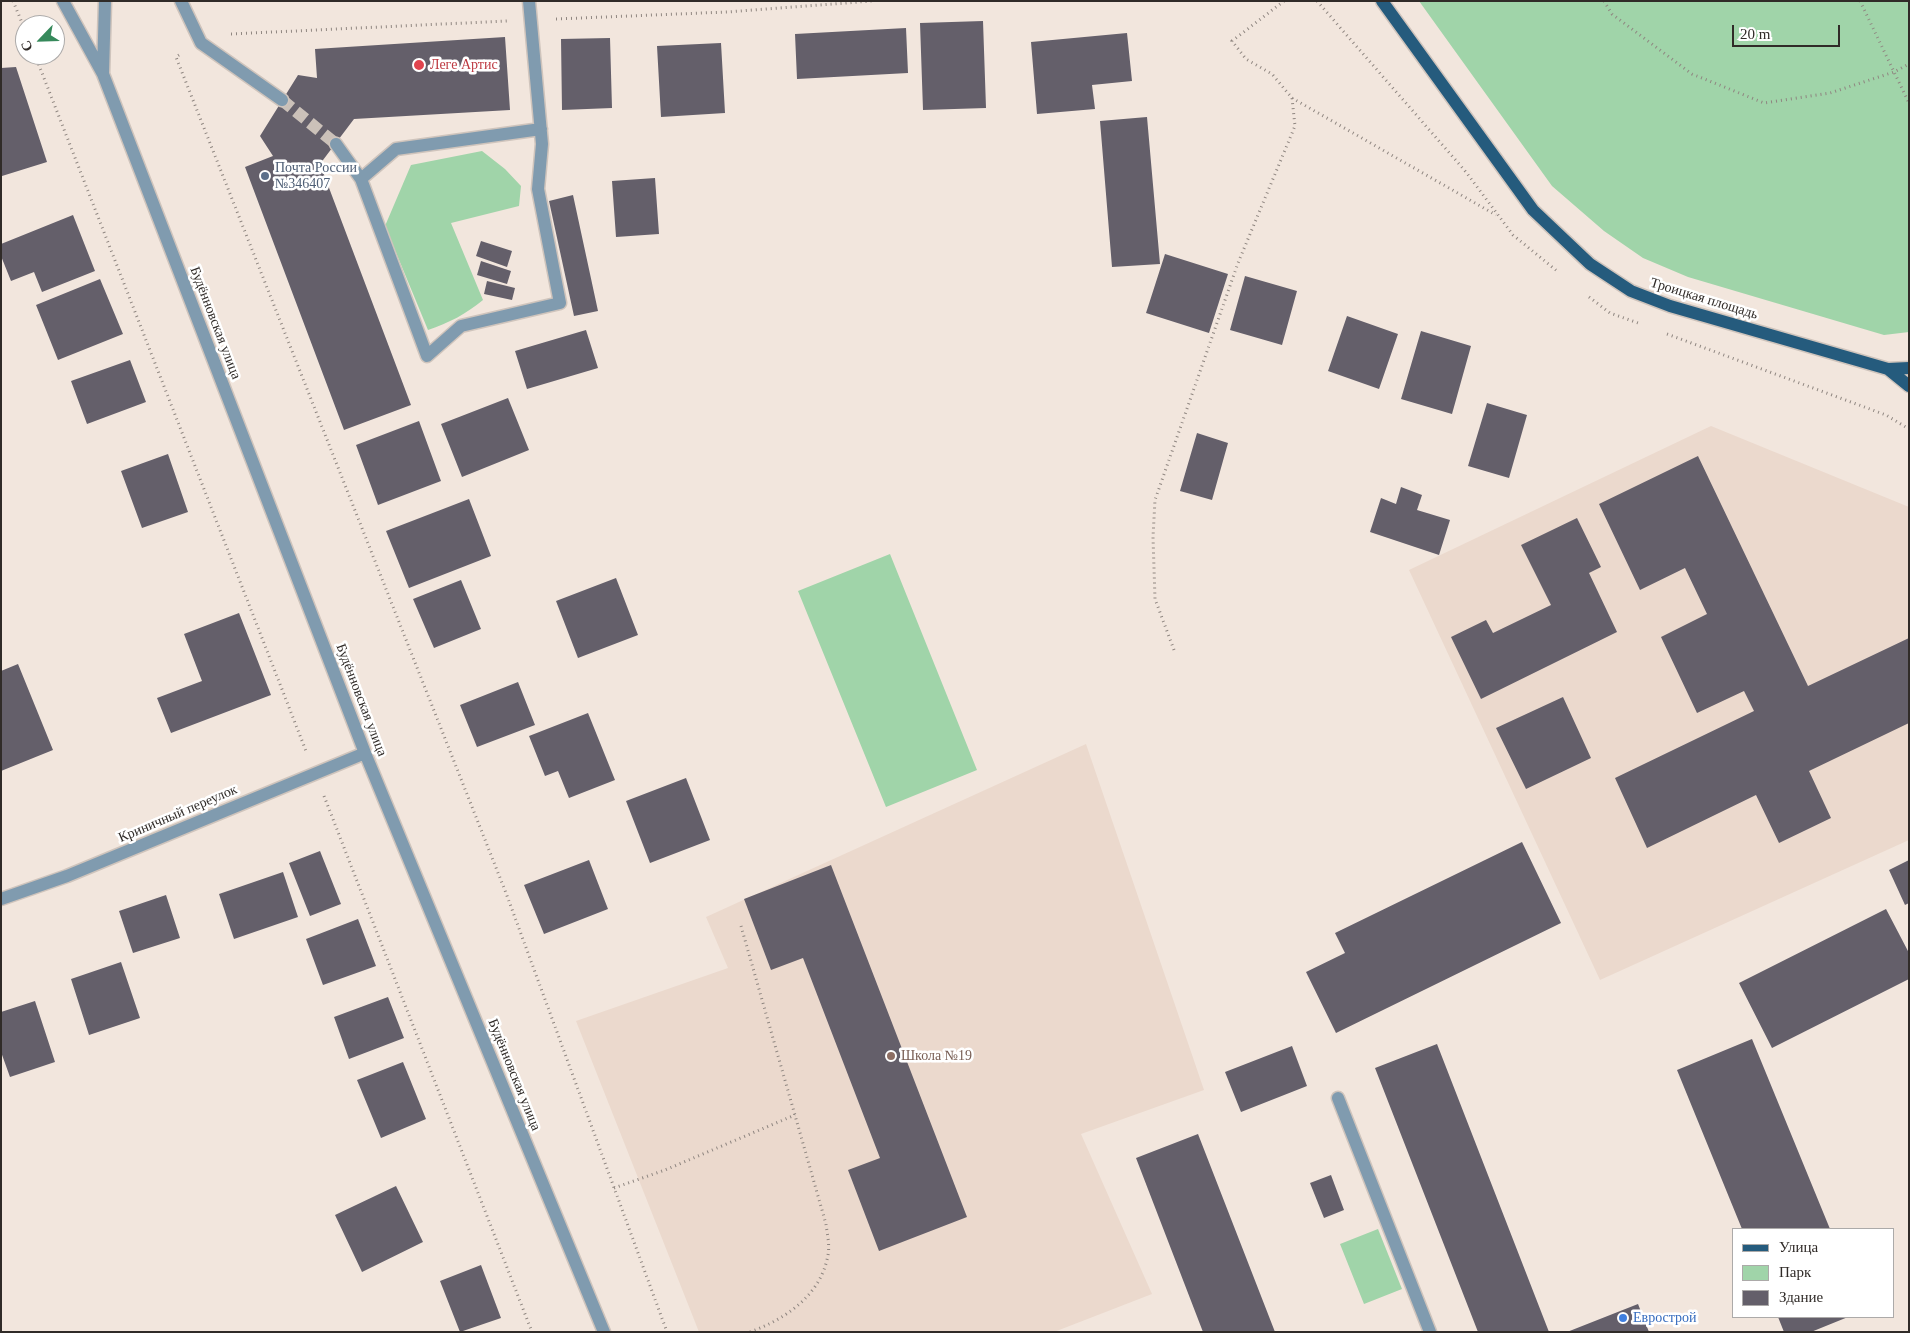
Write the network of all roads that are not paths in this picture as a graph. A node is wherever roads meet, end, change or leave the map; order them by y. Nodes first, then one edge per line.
1 (63, 1) edge
2 (105, 1) edge
3 (181, 1) edge
4 (529, 1) edge
5 (1382, 3) edge
6 (103, 74) junction
7 (282, 100) tunnel mouth
8 (541, 130) junction
9 (336, 144) tunnel mouth
10 (361, 180) junction
11 (1909, 368) edge
12 (1888, 369) junction
13 (1909, 386) edge
14 (365, 753) junction
15 (1, 899) edge
16 (1338, 1098) dead end
17 (604, 1332) edge
18 (1430, 1332) edge

1 - 6 street, Будённовская улица
2 - 6 street, Будённовская улица
3 - 7 street
4 - 8 street
5 - 12 main road, Троицкая площадь
6 - 14 street, Будённовская улица
8 - 10 street
8 - 10 street
9 - 10 street
11 - 12 main road, Троицкая площадь
12 - 13 main road
14 - 15 street, Криничный переулок
14 - 17 street, Будённовская улица
16 - 18 street

